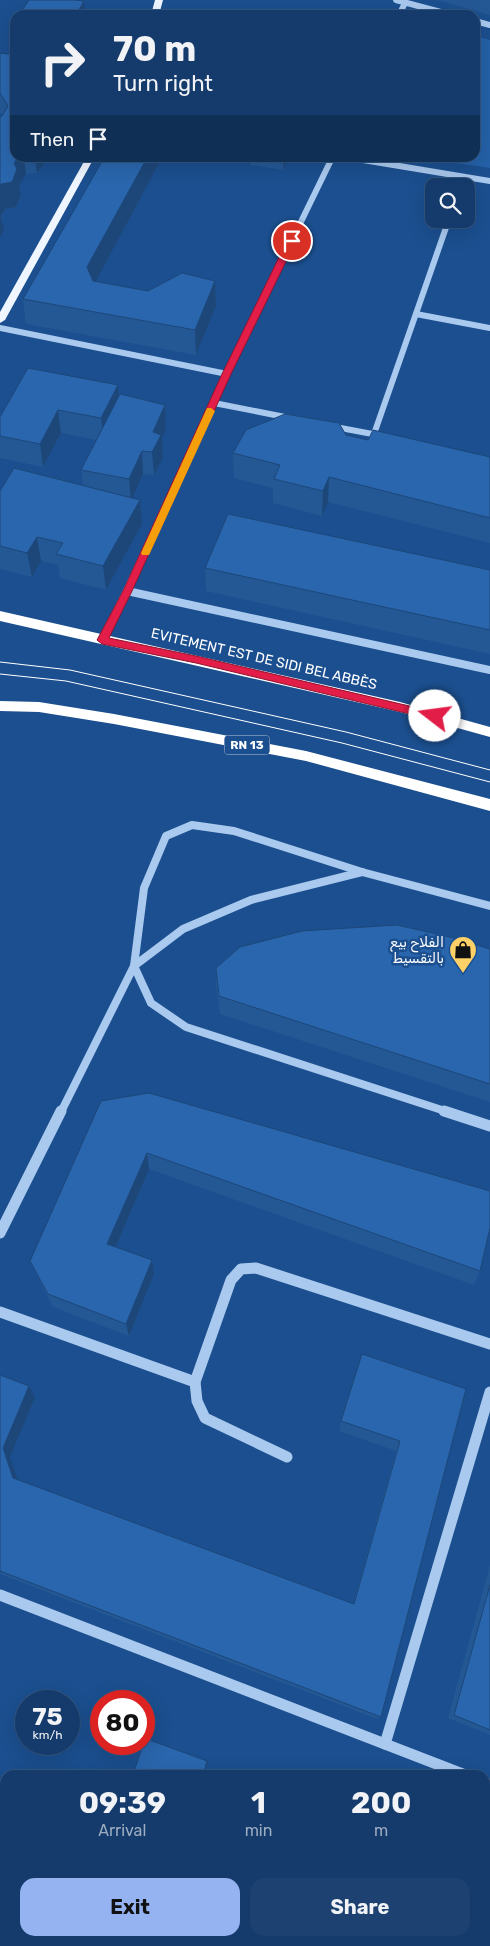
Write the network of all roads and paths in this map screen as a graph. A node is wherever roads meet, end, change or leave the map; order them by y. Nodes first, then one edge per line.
1 (396, 0) edge
2 (405, 3) junction
3 (402, 10) edge
4 (432, 10) edge
5 (88, 162) edge
6 (330, 162) edge
7 (375, 162) edge
8 (463, 177) joint
9 (490, 181) edge
10 (445, 228) edge
11 (416, 314) junction
12 (0, 320) edge
13 (0, 328) edge
14 (490, 328) edge
15 (226, 374) junction
16 (214, 403) junction
17 (299, 420) edge
18 (318, 423) edge
19 (374, 434) junction
20 (393, 438) edge
21 (128, 591) junction
22 (0, 616) edge
23 (102, 640) junction
24 (490, 670) edge
25 (0, 706) edge
26 (490, 732) edge
27 (490, 805) edge
28 (362, 872) junction
29 (490, 906) edge
30 (134, 966) junction
31 (490, 1126) edge
32 (0, 1233) edge
33 (0, 1312) edge
34 (490, 1344) edge
35 (195, 1382) junction
36 (490, 1392) edge
37 (287, 1457) dead end
38 (0, 1595) edge
39 (385, 1744) junction
40 (452, 1770) edge

1 - 2 street
2 - 3 street
2 - 4 street
5 - 12 main road
6 - 15 street
7 - 8 street
8 - 9 street
10 - 11 street
11 - 14 street
11 - 19 street
13 - 15 street
15 - 16 street
16 - 17 street
16 - 21 street
18 - 19 street
19 - 20 street
21 - 23 street
21 - 24 street
22 - 23 highway, EVITEMENT EST DE SIDI BEL ABBÈS
23 - 26 highway, EVITEMENT EST DE SIDI BEL ABBÈS
25 - 27 highway, RN 13
28 - 29 street
28 - 30 street
28 - 30 street
30 - 31 street
30 - 32 street
33 - 35 street
34 - 35 street
35 - 37 street
36 - 39 street
38 - 39 street
39 - 40 street

